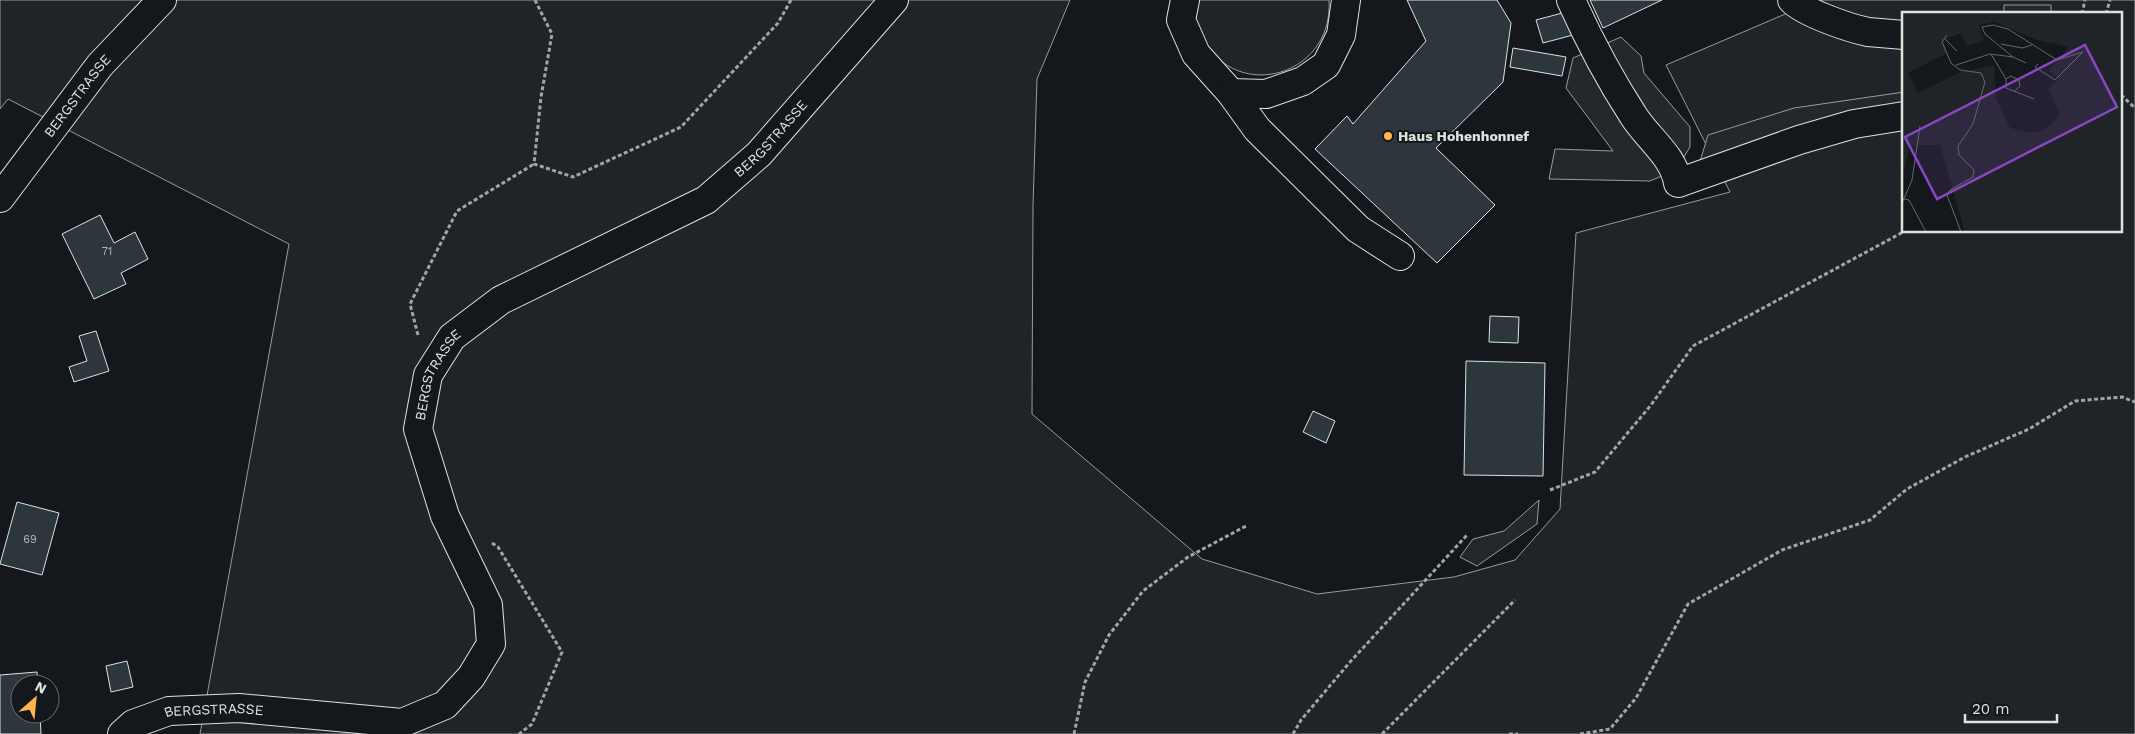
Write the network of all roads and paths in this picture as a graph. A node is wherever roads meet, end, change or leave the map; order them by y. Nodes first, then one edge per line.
1 (162, 0) edge
2 (535, 0) edge
3 (791, 0) edge
4 (894, 0) edge
5 (1185, 0) edge
6 (1346, 0) edge
7 (1571, 0) edge
8 (1792, 0) edge
9 (1902, 35) edge
10 (1231, 93) junction
11 (2122, 96) edge
12 (2135, 108) edge
13 (1902, 116) edge
14 (534, 164) junction
15 (0, 198) edge
16 (1903, 232) edge
17 (1400, 256) dead end
18 (428, 376) junction
19 (2135, 402) edge
20 (1550, 490) dead end
21 (1246, 526) dead end
22 (1468, 534) dead end
23 (490, 542) dead end
24 (1515, 600) dead end
25 (1610, 729) junction
26 (122, 734) edge
27 (519, 734) edge
28 (1074, 734) edge
29 (1293, 734) edge
30 (1382, 734) edge
31 (1510, 734) edge
32 (1518, 734) edge
33 (1580, 734) edge
34 (1608, 734) edge

1 - 15 street, BERGSTRASSE
2 - 14 path
3 - 14 path
4 - 18 street, BERGSTRASSE
5 - 10 street
6 - 10 street
7 - 13 street
8 - 9 street
10 - 17 street
11 - 12 path
14 - 18 path
16 - 20 path
18 - 26 street, BERGSTRASSE
19 - 25 path
21 - 28 path
22 - 29 path
23 - 27 path
24 - 30 path
25 - 33 path
25 - 34 path
31 - 32 path

